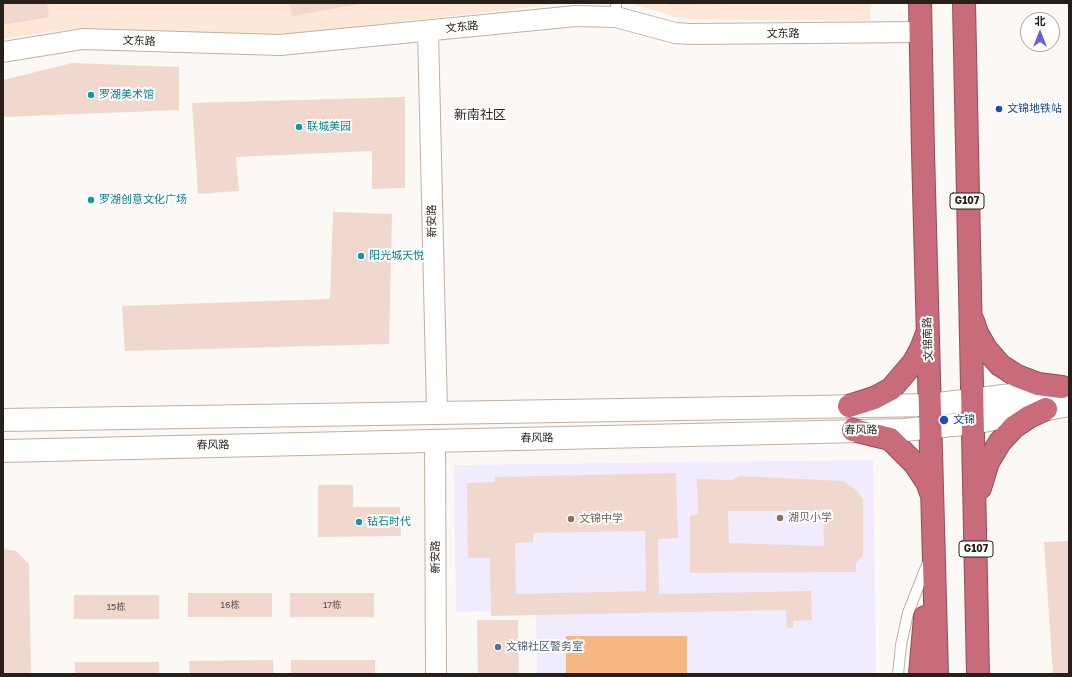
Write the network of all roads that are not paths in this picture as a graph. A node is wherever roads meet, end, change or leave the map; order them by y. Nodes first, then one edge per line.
1 (920, 3) edge
2 (964, 3) edge
3 (616, 10) edge
4 (428, 31) junction
5 (921, 32) junction
6 (3, 52) edge
7 (970, 309) junction
8 (927, 333) junction
9 (1067, 392) edge
10 (972, 400) junction
11 (930, 405) junction
12 (850, 406) junction
13 (1046, 410) junction
14 (437, 412) junction
15 (3, 420) edge
16 (974, 423) junction
17 (931, 428) junction
18 (853, 430) junction
19 (435, 440) junction
20 (3, 451) edge
21 (934, 501) junction
22 (975, 513) junction
23 (934, 545) junction
24 (436, 674) edge
25 (898, 674) edge
26 (920, 674) edge
27 (937, 674) edge
28 (978, 674) edge

1 - 5 highway, 文锦南路
2 - 7 highway, G107
3 - 4 street, 文东路
3 - 5 street, 文东路
4 - 6 street, 文东路
4 - 14 street, 新安路
5 - 8 highway, 文锦南路
7 - 9 highway
7 - 10 highway, G107
8 - 11 highway, 文锦南路
8 - 12 highway
9 - 10 street
9 - 13 street, 春风路
10 - 11 street
10 - 16 highway, G107
11 - 12 street
11 - 17 highway, 文锦南路
12 - 14 street
13 - 16 street, 春风路
13 - 22 highway
14 - 15 street
16 - 17 street, 春风路
16 - 22 highway, G107
17 - 18 street, 春风路
17 - 21 highway, 文锦南路
18 - 19 street, 春风路
18 - 21 highway
19 - 20 street, 春风路
19 - 24 street, 新安路
21 - 23 highway, 文锦南路
22 - 28 highway, G107
23 - 25 lane
23 - 26 highway
23 - 27 highway, 文锦南路

